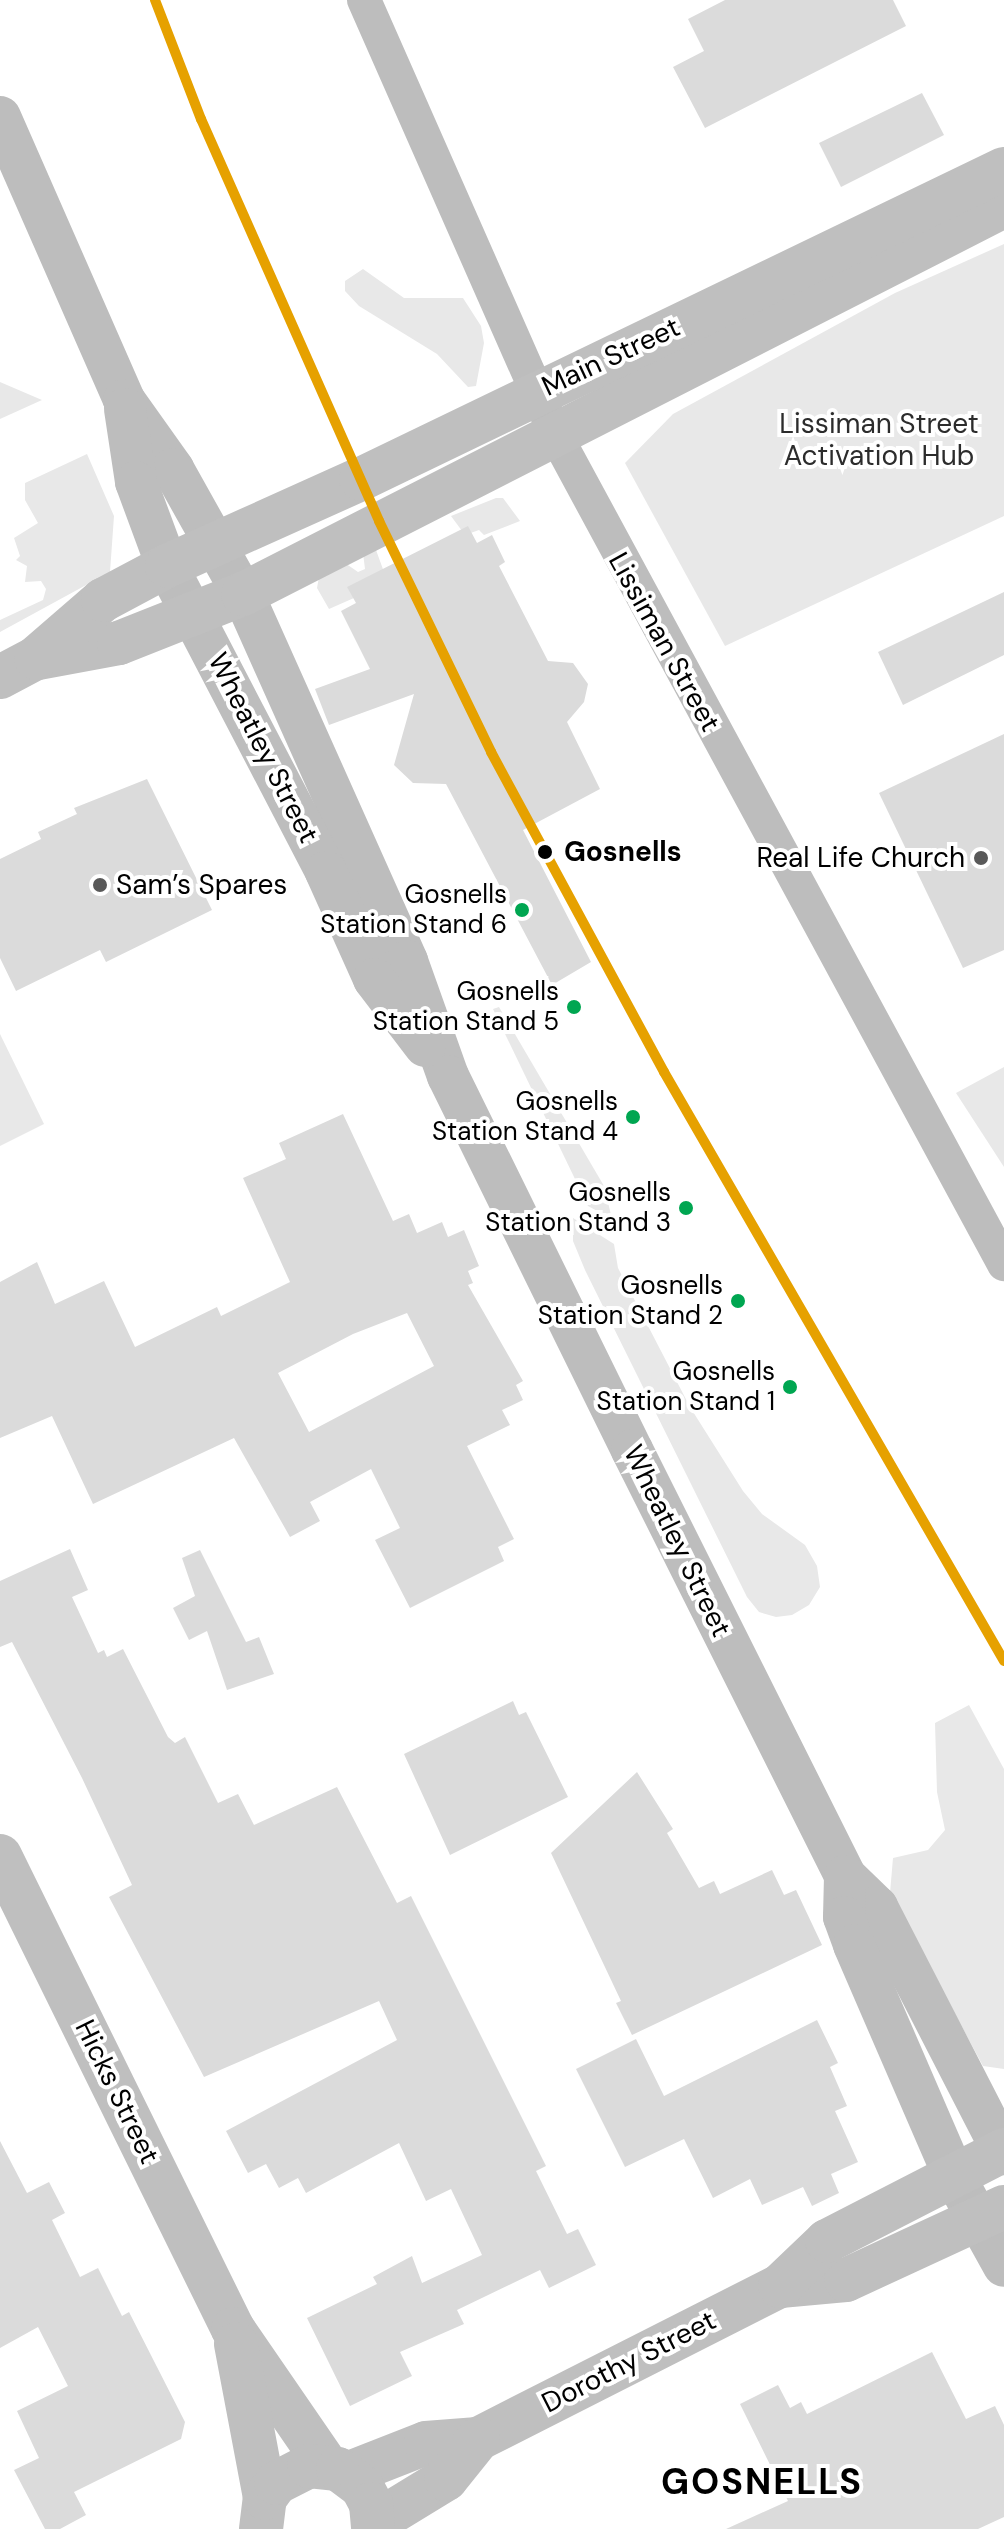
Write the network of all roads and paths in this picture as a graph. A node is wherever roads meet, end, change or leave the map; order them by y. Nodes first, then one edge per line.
1 (364, 0) edge
2 (0, 117) edge
3 (1004, 169) edge
4 (1004, 206) edge
5 (535, 392) junction
6 (124, 400) junction
7 (555, 434) junction
8 (217, 543) junction
9 (167, 566) junction
10 (243, 594) junction
11 (195, 613) junction
12 (18, 668) edge
13 (448, 1076) junction
14 (1004, 1264) edge
15 (0, 1856) edge
16 (845, 1876) junction
17 (1004, 2152) edge
18 (953, 2174) junction
19 (991, 2212) edge
20 (1004, 2266) edge
21 (780, 2286) junction
22 (233, 2329) junction
23 (478, 2439) junction
24 (338, 2470) junction
25 (255, 2517) edge
26 (374, 2526) edge

1 - 5 street, Lissiman Street
2 - 6 street, Wheatley Street
3 - 5 main road, Main Street
4 - 7 main road, Main Street
5 - 7 street, Lissiman Street
5 - 8 main road, Main Street
6 - 8 street, Wheatley Street
6 - 9 street, Wheatley Street
7 - 10 main road, Main Street
7 - 14 street, Lissiman Street
8 - 9 main road, Main Street
8 - 10 street, Wheatley Street
9 - 11 street, Wheatley Street
9 - 12 main road, Main Street
10 - 11 main road, Main Street
10 - 13 street, Wheatley Street
11 - 12 main road, Main Street
11 - 13 street, Wheatley Street
13 - 16 street, Wheatley Street
15 - 22 main road, Hicks Street
16 - 17 street, Wheatley Street
16 - 18 street, Wheatley Street
17 - 18 main road, Dorothy Street
18 - 19 street, Wheatley Street
18 - 21 main road, Dorothy Street
19 - 20 street, Wheatley Street
19 - 21 main road, Dorothy Street
21 - 23 main road, Dorothy Street
22 - 24 main road, Hicks Street
22 - 25 main road, Hicks Street
23 - 24 main road, Dorothy Street
23 - 26 main road, Dorothy Street
24 - 25 main road, Dorothy Street
24 - 26 main road, Hicks Street

